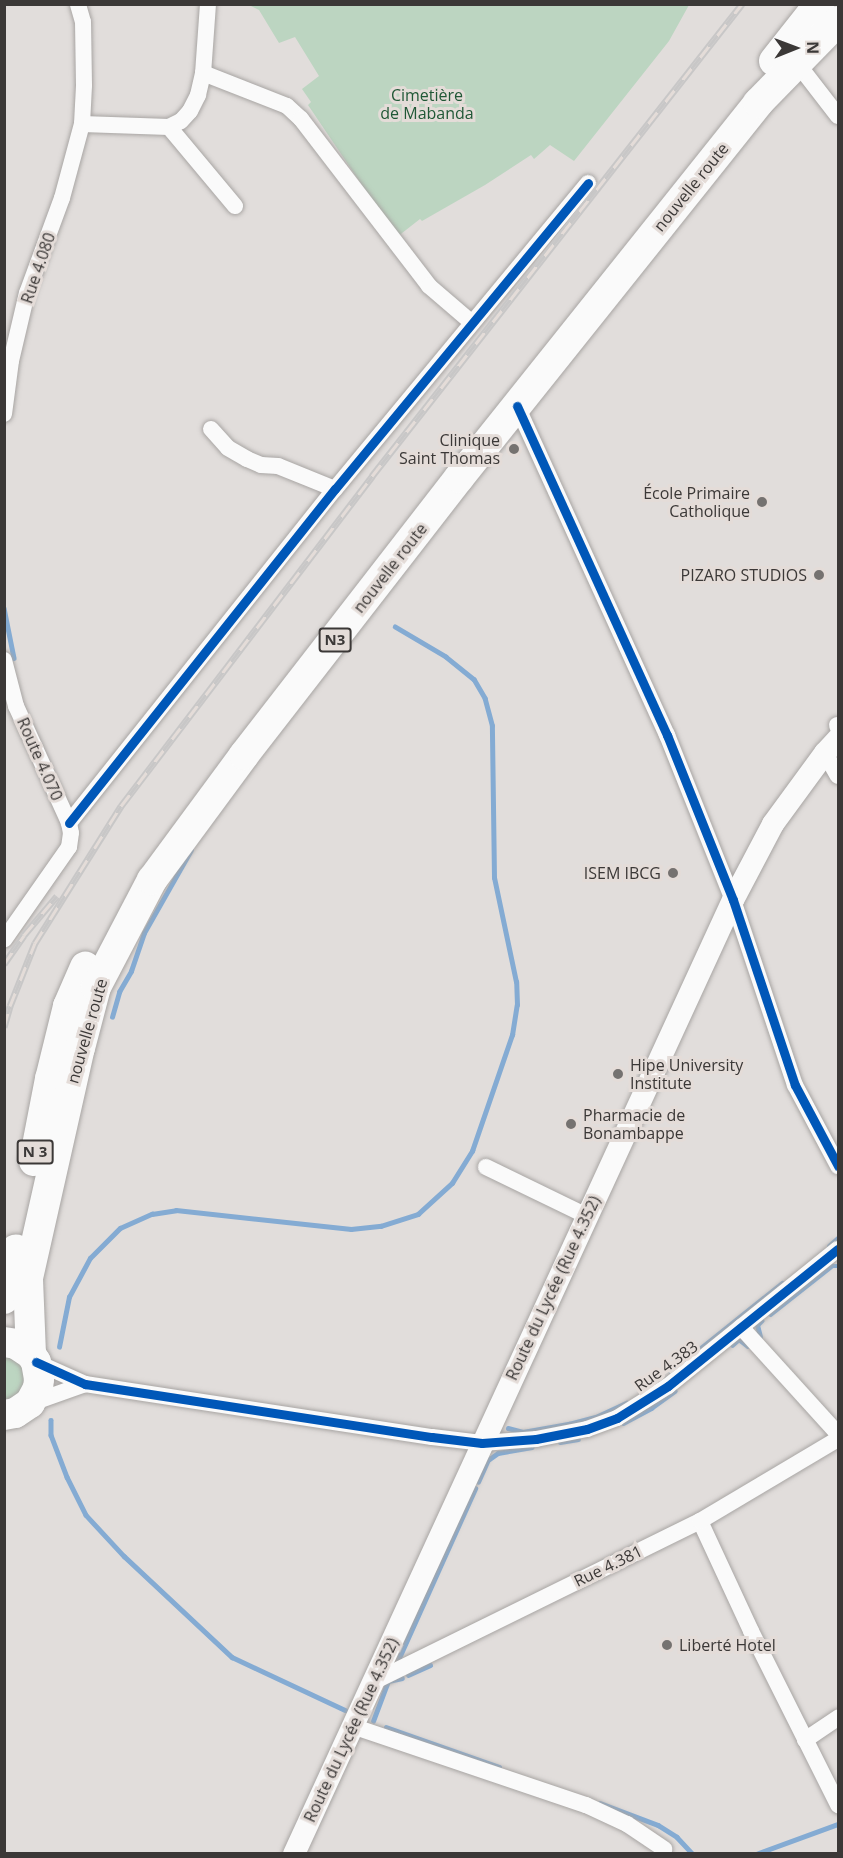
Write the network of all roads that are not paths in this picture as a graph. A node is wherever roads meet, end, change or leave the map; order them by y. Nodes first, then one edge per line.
1 (78, 4) edge
2 (208, 4) edge
3 (819, 4) edge
4 (838, 21) edge
5 (796, 63) junction
6 (203, 73) junction
7 (838, 116) edge
8 (82, 124) junction
9 (169, 127) junction
10 (588, 183) dead end
11 (236, 206) dead end
12 (471, 322) junction
13 (517, 406) junction
14 (4, 414) edge
15 (211, 429) dead end
16 (453, 473) junction
17 (335, 489) junction
18 (4, 660) edge
19 (10, 706) edge
20 (835, 736) edge
21 (237, 750) junction
22 (838, 776) edge
23 (69, 823) junction
24 (733, 900) junction
25 (4, 940) edge
26 (68, 1006) joint
27 (838, 1166) edge
28 (486, 1167) dead end
29 (587, 1216) junction
30 (838, 1249) edge
31 (4, 1299) edge
32 (741, 1327) junction
33 (24, 1353) edge
34 (85, 1384) junction
35 (17, 1410) edge
36 (838, 1434) edge
37 (838, 1439) edge
38 (4, 1440) edge
39 (482, 1443) junction
40 (700, 1521) junction
41 (373, 1682) junction
42 (838, 1718) edge
43 (352, 1726) junction
44 (805, 1740) junction
45 (838, 1805) edge
46 (664, 1850) dead end
47 (294, 1854) edge

1 - 8 street, Rue 4.080
2 - 6 street
3 - 16 highway, nouvelle route / N3
4 - 5 highway, nouvelle route / N3
5 - 7 street
5 - 13 highway, nouvelle route / N3
6 - 9 street
6 - 12 street
8 - 9 street
8 - 14 street, Rue 4.080
9 - 11 street
10 - 12 street
12 - 17 street
13 - 16 highway, nouvelle route / N3
13 - 24 street
15 - 17 street
16 - 21 highway, nouvelle route / N3
17 - 23 street
18 - 19 street, Route 4.070
19 - 23 street, Route 4.070
20 - 22 street
20 - 24 main road, Route du Lycée (Rue 4.352)
21 - 26 highway, nouvelle route / N3
21 - 33 highway, nouvelle route / N3
23 - 25 street
24 - 27 street
24 - 29 main road, Route du Lycée (Rue 4.352)
26 - 31 highway, nouvelle route / N 3
28 - 29 street
29 - 39 main road, Route du Lycée (Rue 4.352)
30 - 32 street, Rue 4.383
32 - 36 street
32 - 39 street, Rue 4.383
33 - 34 street
33 - 35 highway, nouvelle route
34 - 35 street
34 - 39 street, Rue 4.383
35 - 38 highway
37 - 40 street, Rue 4.381
39 - 41 main road, Route du Lycée (Rue 4.352)
40 - 41 street, Rue 4.381
40 - 44 street
41 - 43 main road, Route du Lycée (Rue 4.352)
42 - 44 street
43 - 46 street
43 - 47 main road, Route du Lycée (Rue 4.352)
44 - 45 street

